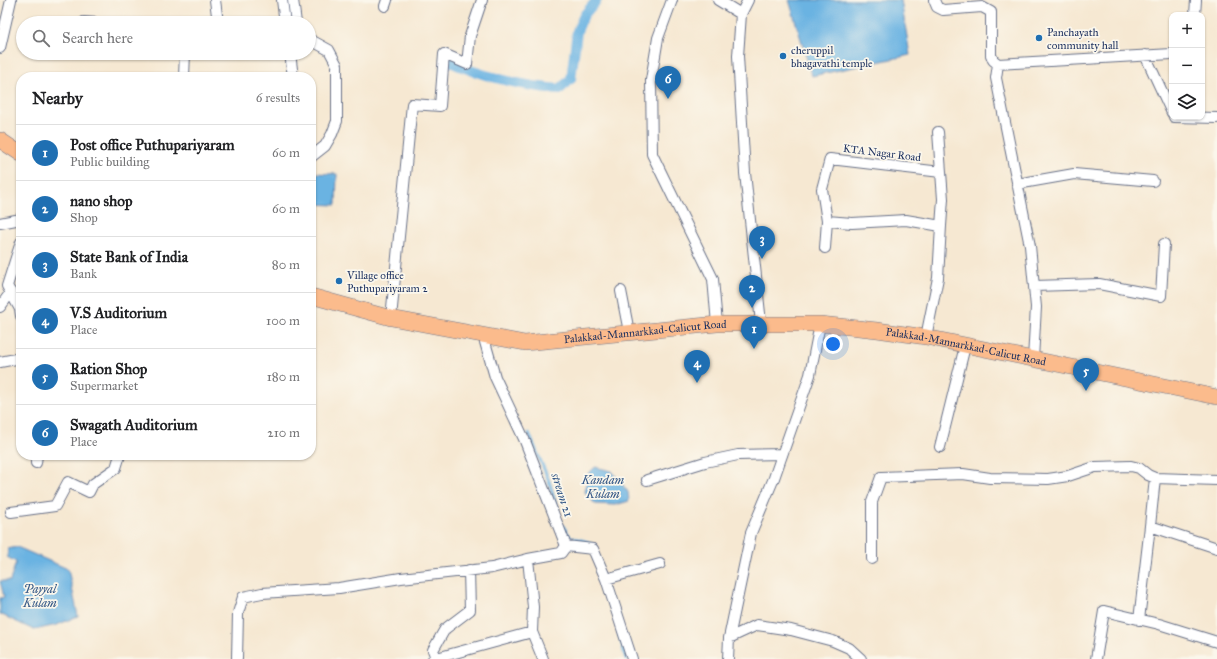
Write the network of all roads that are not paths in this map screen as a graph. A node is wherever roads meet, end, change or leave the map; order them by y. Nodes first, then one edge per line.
1 (11, 0) edge
2 (215, 0) edge
3 (282, 0) edge
4 (293, 0) edge
5 (482, 0) edge
6 (672, 0) edge
7 (718, 0) edge
8 (748, 0) edge
9 (934, 0) edge
10 (1196, 0) edge
11 (1195, 12) edge
12 (741, 14) junction
13 (217, 16) edge
14 (284, 16) edge
15 (295, 16) edge
16 (316, 44) edge
17 (0, 48) edge
18 (1169, 54) edge
19 (1145, 55) junction
20 (185, 60) edge
21 (291, 60) edge
22 (998, 64) junction
23 (184, 72) edge
24 (292, 72) edge
25 (1169, 107) edge
26 (1205, 118) edge
27 (1217, 118) edge
28 (938, 132) dead end
29 (0, 140) edge
30 (16, 151) edge
31 (316, 153) edge
32 (942, 172) junction
33 (1153, 181) dead end
34 (1017, 184) junction
35 (16, 220) edge
36 (827, 221) junction
37 (0, 223) edge
38 (940, 226) junction
39 (1164, 244) dead end
40 (825, 248) dead end
41 (16, 258) edge
42 (1034, 286) junction
43 (621, 291) dead end
44 (11, 292) junction
45 (316, 297) edge
46 (16, 301) edge
47 (0, 307) edge
48 (390, 318) junction
49 (761, 323) junction
50 (717, 324) junction
51 (820, 324) junction
52 (629, 332) junction
53 (483, 335) junction
54 (926, 337) junction
55 (965, 346) junction
56 (16, 359) edge
57 (1033, 359) junction
58 (0, 362) edge
59 (1217, 397) edge
60 (940, 447) dead end
61 (782, 454) junction
62 (118, 460) edge
63 (1155, 478) junction
64 (647, 480) dead end
65 (1217, 480) edge
66 (11, 512) dead end
67 (1150, 526) junction
68 (566, 546) junction
69 (1217, 548) edge
70 (528, 559) junction
71 (872, 559) dead end
72 (660, 564) dead end
73 (469, 570) junction
74 (606, 579) junction
75 (1139, 620) junction
76 (532, 632) junction
77 (729, 638) junction
78 (1217, 642) edge
79 (434, 658) edge
80 (237, 659) edge
81 (543, 659) edge
82 (632, 659) edge
83 (728, 659) edge
84 (861, 659) edge
85 (1096, 659) edge

1 - 17 street
2 - 13 street
3 - 14 street
4 - 15 street
5 - 48 street
6 - 50 street
7 - 12 street
8 - 12 street
9 - 22 street
10 - 11 street
12 - 49 street
16 - 31 street
18 - 19 street
19 - 22 street
19 - 25 street
20 - 23 street
21 - 24 street
22 - 34 street
26 - 27 street
28 - 32 street
29 - 30 highway
32 - 36 street, KTA Nagar Road
32 - 38 street
33 - 34 street
34 - 42 street
35 - 37 street
36 - 38 street
36 - 40 street
38 - 54 street
39 - 42 street
41 - 44 street
42 - 57 street
43 - 52 street
44 - 46 street
44 - 47 street
45 - 48 highway, Palakkad-Mannarkkad-Calicut Road
48 - 53 highway, Palakkad-Mannarkkad-Calicut Road
49 - 50 highway, Palakkad-Mannarkkad-Calicut Road
49 - 51 highway, Palakkad-Mannarkkad-Calicut Road
50 - 52 highway, Palakkad-Mannarkkad-Calicut Road
51 - 54 highway, Palakkad-Mannarkkad-Calicut Road
51 - 61 street
52 - 53 highway, Palakkad-Mannarkkad-Calicut Road
53 - 68 street
54 - 55 highway, Palakkad-Mannarkkad-Calicut Road
55 - 57 highway, Palakkad-Mannarkkad-Calicut Road
55 - 60 street
56 - 58 street
57 - 59 highway, Palakkad-Mannarkkad-Calicut Road
61 - 64 street
61 - 77 street
62 - 66 street
63 - 65 street
63 - 67 street
63 - 71 street
67 - 69 street
67 - 75 street
68 - 70 street
68 - 74 street
70 - 73 street
70 - 76 street
72 - 74 street
73 - 79 street
73 - 80 street
74 - 82 street
75 - 78 street
75 - 85 street
76 - 79 street
76 - 81 street
77 - 83 street
77 - 84 street

